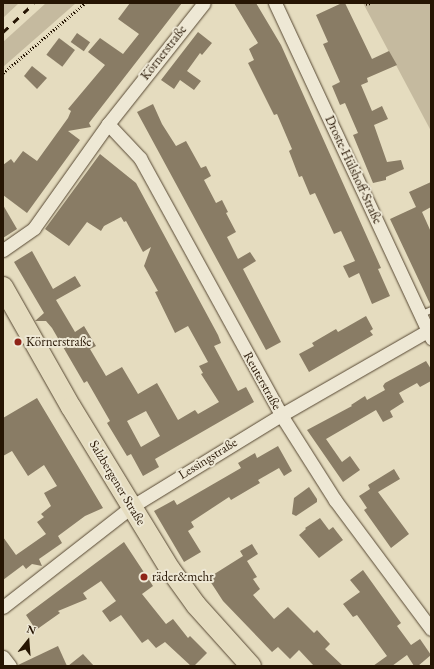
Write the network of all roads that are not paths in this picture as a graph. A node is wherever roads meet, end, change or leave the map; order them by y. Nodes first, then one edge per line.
1 (204, 3) edge
2 (274, 3) edge
3 (108, 124) junction
4 (3, 250) edge
5 (3, 287) edge
6 (425, 313) edge
7 (429, 334) edge
8 (281, 415) junction
9 (131, 507) junction
10 (3, 607) edge
11 (431, 629) edge
12 (3, 657) edge
13 (10, 666) edge
14 (251, 666) edge

1 - 3 street, Körnerstraße
2 - 6 street, Droste-Hülshoff-Straße
3 - 4 street, Körnerstraße
3 - 8 street, Reuterstraße
5 - 9 main road, Salzbergener Straße
6 - 7 street, Droste-Hülshoff-Straße
7 - 8 street, Lessingstraße
8 - 9 street, Lessingstraße
8 - 11 street, Reuterstraße
9 - 10 street, Lessingstraße
9 - 14 main road, Salzbergener Straße
12 - 13 street

